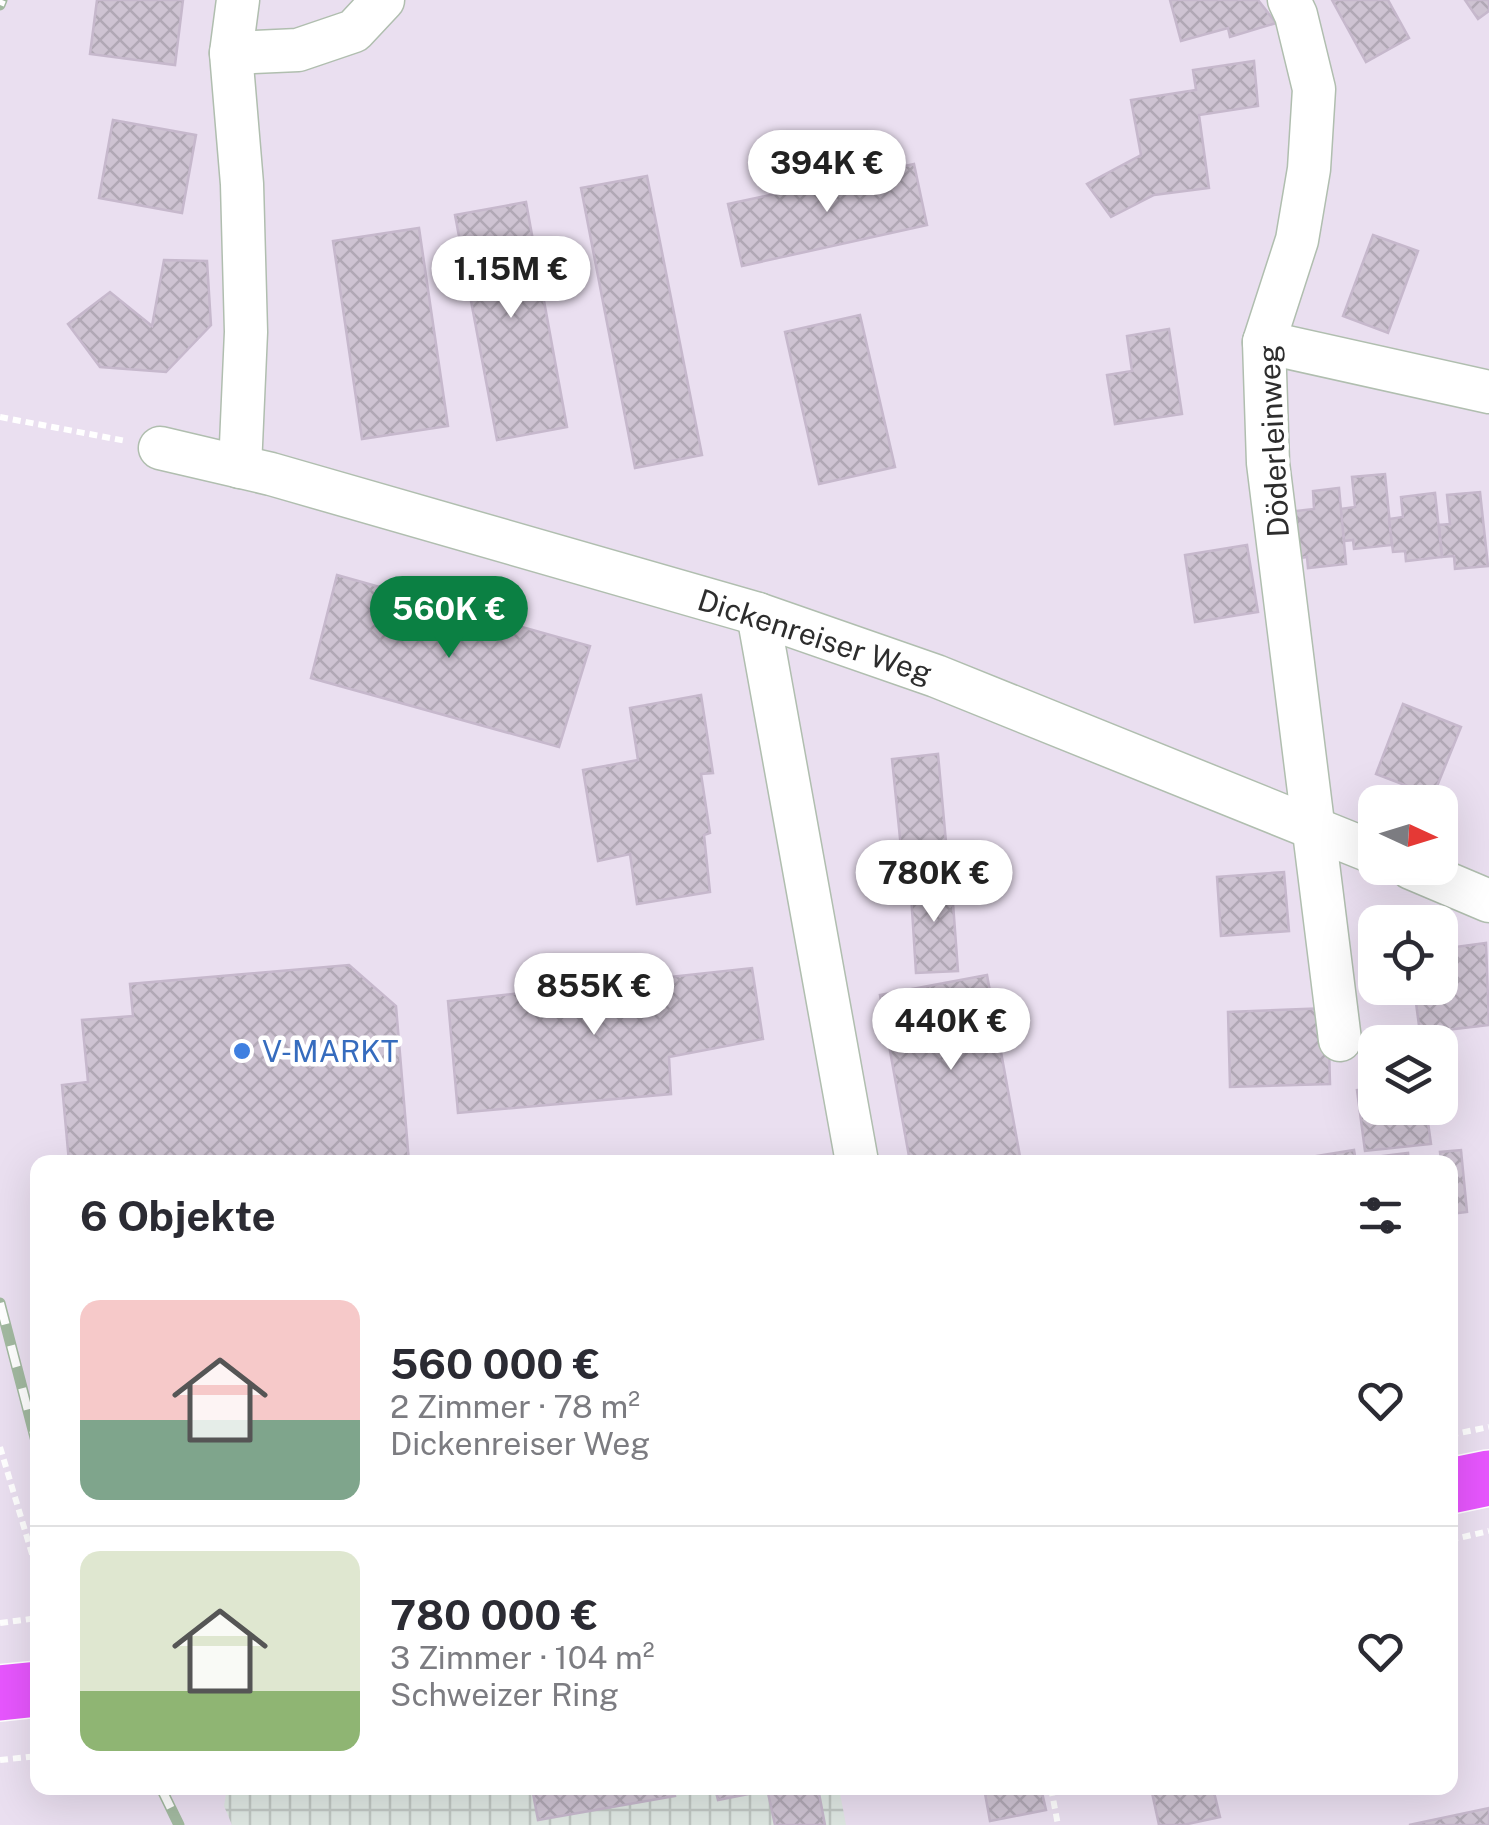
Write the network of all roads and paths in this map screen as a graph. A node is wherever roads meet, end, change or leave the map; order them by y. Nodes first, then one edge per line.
1 (238, 0) edge
2 (383, 0) edge
3 (1288, 0) edge
4 (231, 53) junction
5 (1264, 342) junction
6 (1489, 392) edge
7 (0, 416) edge
8 (160, 448) joint
9 (240, 467) junction
10 (758, 614) junction
11 (1315, 830) junction
12 (1358, 847) edge
13 (1451, 885) edge
14 (1489, 901) edge
15 (1340, 1040) dead end
16 (856, 1155) edge
17 (1489, 1427) edge
18 (1458, 1433) edge
19 (0, 1447) edge
20 (1489, 1478) edge
21 (1458, 1484) edge
22 (1489, 1532) edge
23 (1458, 1538) edge
24 (30, 1547) edge
25 (30, 1619) edge
26 (0, 1622) edge
27 (30, 1689) edge
28 (0, 1693) edge
29 (30, 1757) edge
30 (0, 1760) edge
31 (1052, 1795) edge
32 (1058, 1825) edge

1 - 4 street
2 - 4 street
3 - 5 street, Döderleinweg
4 - 9 street
5 - 6 street
5 - 11 street, Döderleinweg
7 - 8 path
8 - 9 street, Dickenreiser Weg
9 - 10 street, Dickenreiser Weg
10 - 11 street, Dickenreiser Weg
10 - 16 street
11 - 12 street, Dickenreiser Weg
11 - 15 street, Döderleinweg
13 - 14 street
17 - 18 path
19 - 24 path
20 - 21 main road
22 - 23 path
25 - 26 path
27 - 28 main road
29 - 30 path
31 - 32 path

